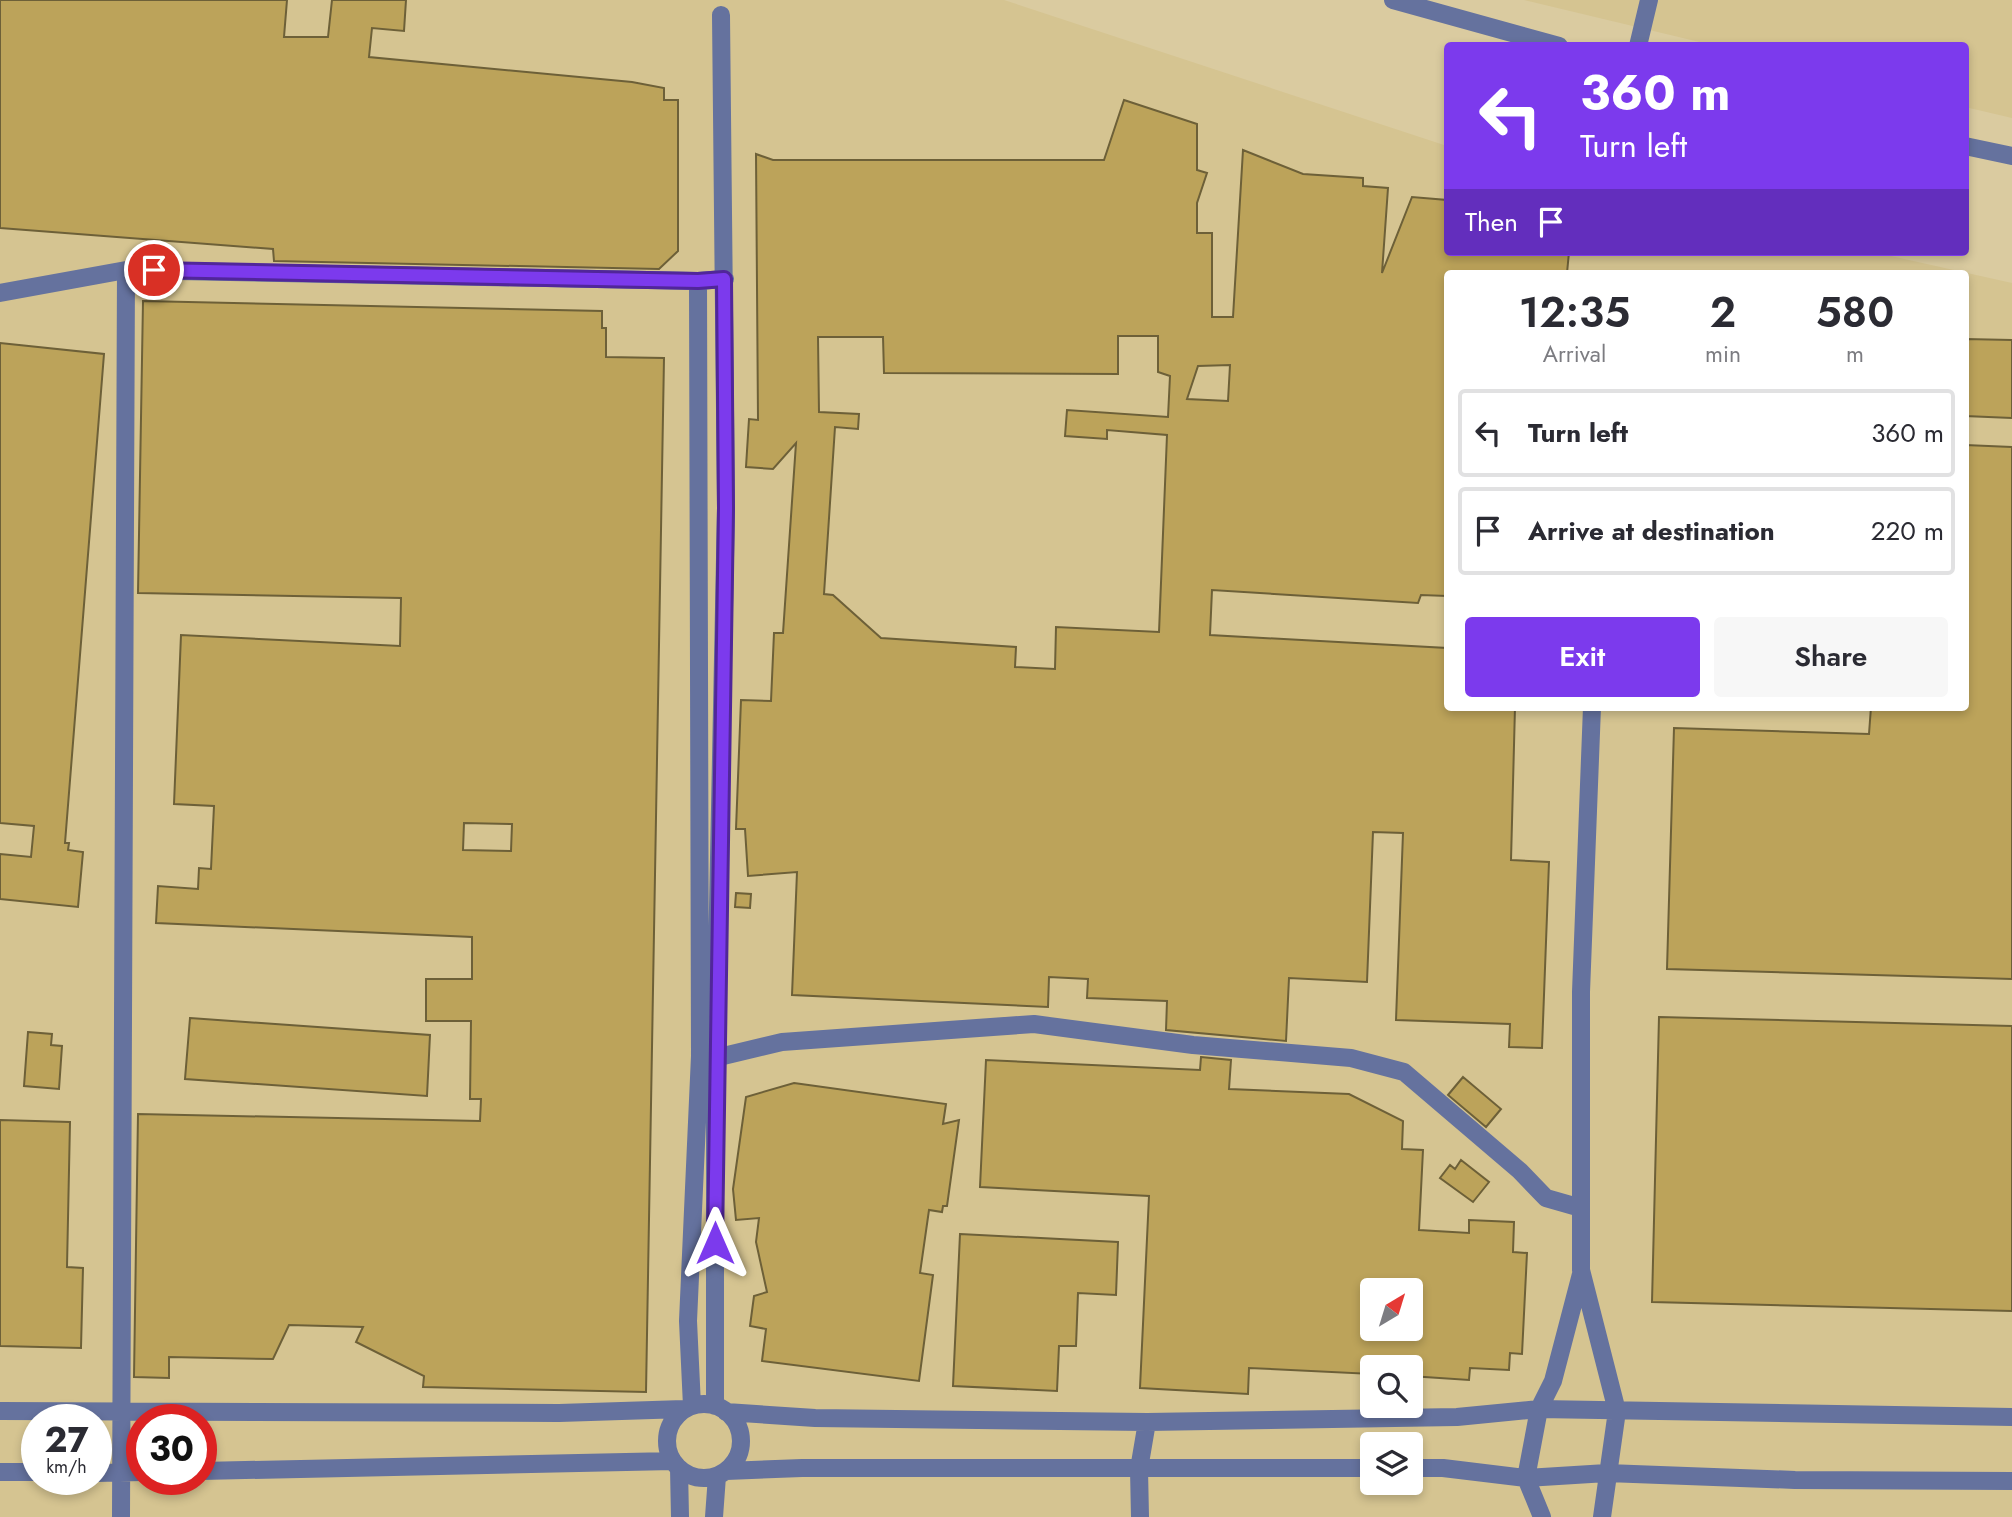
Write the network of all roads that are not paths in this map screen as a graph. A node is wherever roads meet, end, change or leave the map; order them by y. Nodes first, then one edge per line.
1 (1393, 0) edge
2 (1649, 0) edge
3 (721, 15) dead end
4 (1545, 42) edge
5 (1639, 42) edge
6 (1969, 147) edge
7 (2012, 156) edge
8 (126, 270) junction
9 (724, 279) junction
10 (698, 281) junction
11 (0, 293) edge
12 (1592, 711) edge
13 (708, 1057) junction
14 (1581, 1208) junction
15 (1581, 1270) junction
16 (688, 1408) junction
17 (721, 1409) junction
18 (1539, 1409) junction
19 (0, 1411) edge
20 (1617, 1411) junction
21 (122, 1412) junction
22 (2012, 1417) edge
23 (1147, 1422) junction
24 (676, 1464) junction
25 (1360, 1468) edge
26 (1423, 1468) edge
27 (1139, 1469) junction
28 (217, 1471) edge
29 (0, 1472) edge
30 (21, 1472) edge
31 (112, 1473) edge
32 (121, 1473) junction
33 (126, 1473) edge
34 (1607, 1473) junction
35 (721, 1474) junction
36 (1526, 1478) junction
37 (2012, 1481) edge
38 (121, 1517) edge
39 (680, 1517) edge
40 (714, 1517) edge
41 (1140, 1517) edge
42 (1542, 1517) edge
43 (1602, 1517) edge

1 - 4 street
2 - 5 street
3 - 9 street
6 - 7 street
8 - 10 street
8 - 11 street
8 - 21 street
9 - 10 street
9 - 13 street
10 - 13 street
12 - 14 street
13 - 14 street
13 - 16 street
13 - 17 street
14 - 15 street
15 - 18 street
15 - 20 street
16 - 17 street
16 - 21 street
16 - 24 street
17 - 23 street
17 - 35 street
18 - 20 street
18 - 23 street
18 - 36 street
19 - 21 street
20 - 22 street
20 - 34 street
21 - 32 street
23 - 27 street
24 - 28 street
24 - 35 street
24 - 39 street
25 - 27 street
26 - 36 street
27 - 35 street
27 - 41 street
29 - 30 street
31 - 32 street
32 - 33 street
32 - 38 street
34 - 36 street
34 - 37 street
34 - 43 street
35 - 40 street
36 - 42 street

